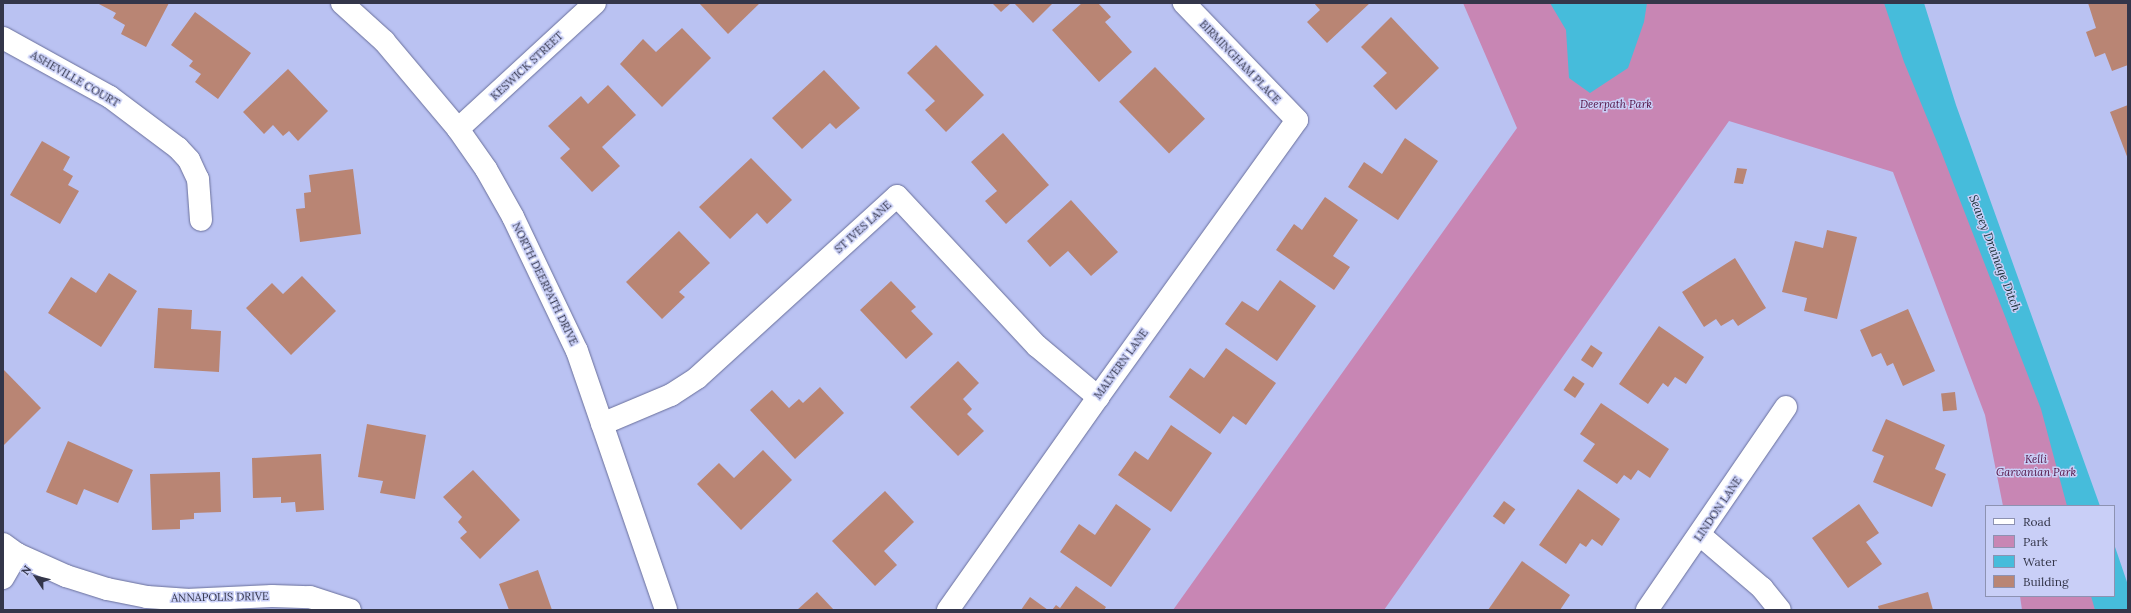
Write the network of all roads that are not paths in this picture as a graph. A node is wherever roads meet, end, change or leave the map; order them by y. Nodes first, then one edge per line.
1 (342, 3) edge
2 (596, 3) edge
3 (1184, 3) edge
4 (3, 38) edge
5 (1297, 120) joint
6 (458, 129) junction
7 (201, 220) dead end
8 (1098, 397) junction
9 (1786, 407) dead end
10 (602, 424) junction
11 (1700, 535) junction
12 (10, 549) edge
13 (3, 578) edge
14 (350, 610) edge
15 (666, 610) edge
16 (948, 610) edge
17 (1647, 610) edge
18 (1780, 610) edge

1 - 6 street, NORTH DEERPATH DRIVE
2 - 6 street, KESWICK STREET
3 - 5 street, BIRMINGHAM PLACE
4 - 7 street, ASHEVILLE COURT
5 - 8 street, MALVERN LANE
6 - 10 street, NORTH DEERPATH DRIVE
8 - 10 street, ST IVES LANE
8 - 16 street, MALVERN LANE
9 - 11 street, LINDON LANE
10 - 15 street, NORTH DEERPATH DRIVE
11 - 17 street, LINDON LANE
11 - 18 street
12 - 13 street
12 - 14 street, ANNAPOLIS DRIVE

